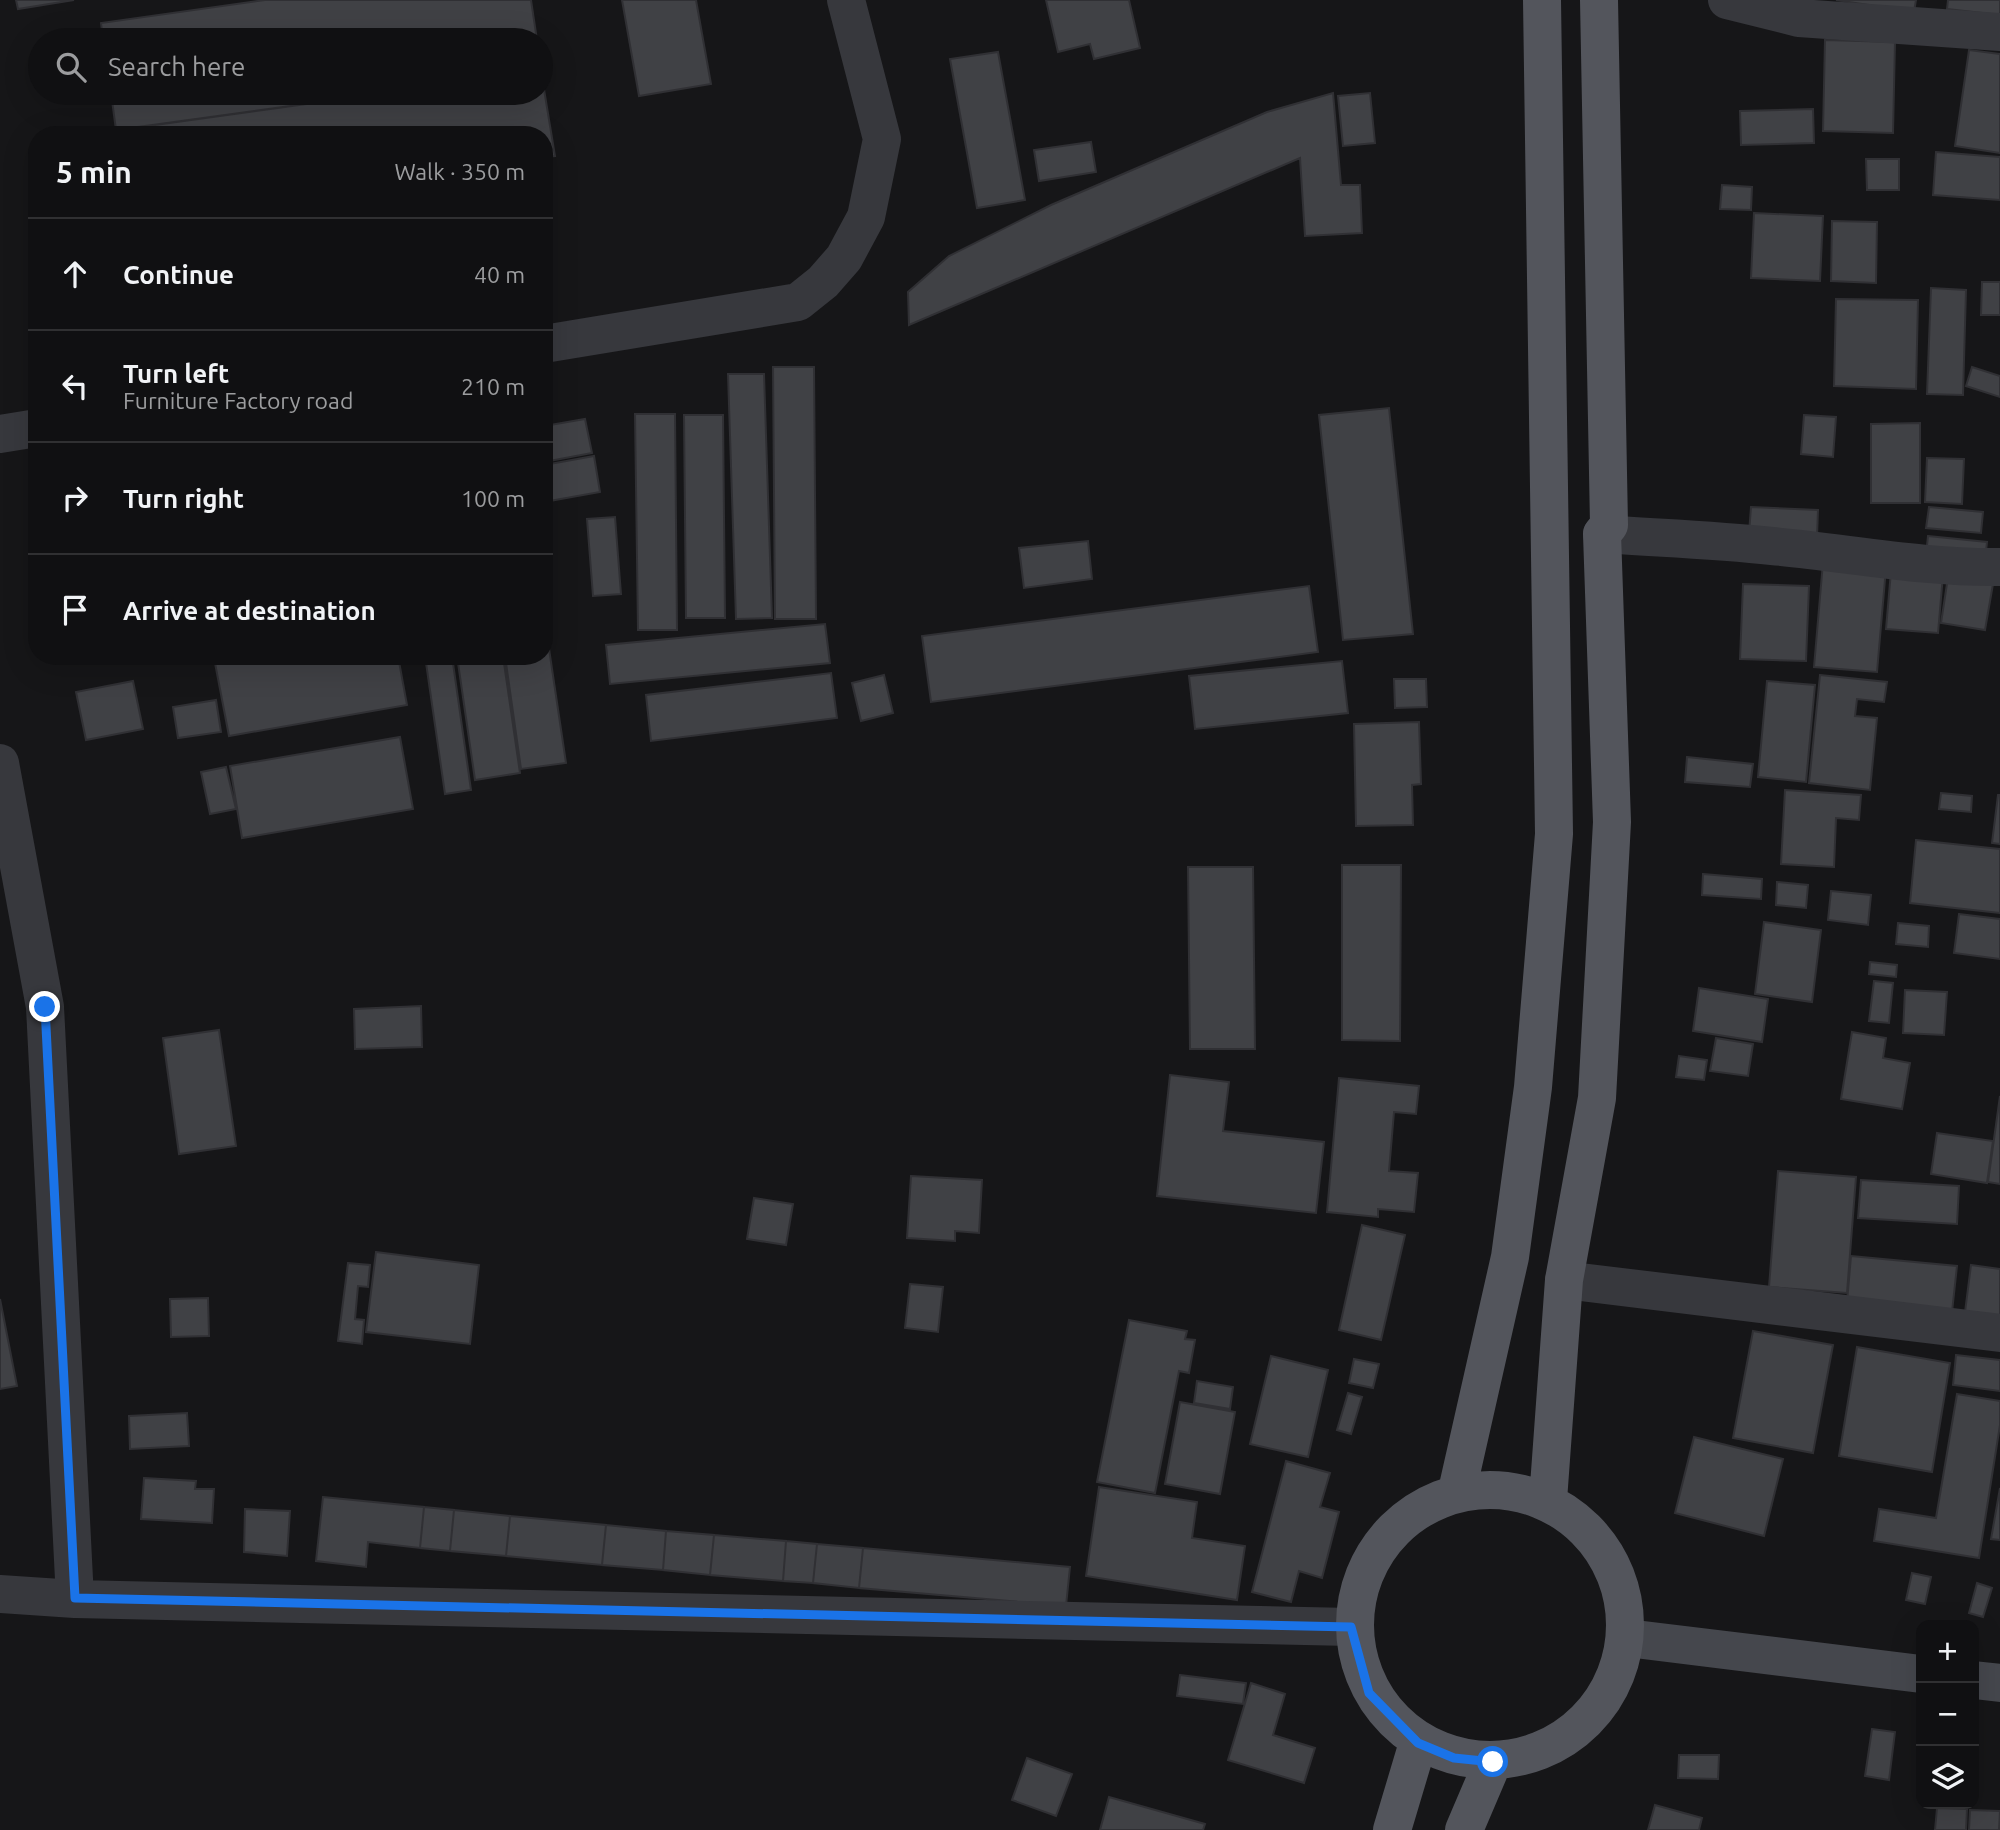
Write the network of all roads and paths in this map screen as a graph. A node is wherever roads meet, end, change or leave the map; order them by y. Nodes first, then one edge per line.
1 (846, 0) edge
2 (1542, 0) edge
3 (1599, 0) edge
4 (1727, 0) edge
5 (2000, 32) edge
6 (553, 343) edge
7 (28, 429) edge
8 (0, 434) edge
9 (1602, 534) junction
10 (2000, 567) edge
11 (0, 763) edge
12 (1564, 1280) junction
13 (2000, 1333) edge
14 (1457, 1491) junction
15 (1548, 1500) junction
16 (0, 1594) edge
17 (75, 1598) junction
18 (1351, 1627) junction
19 (1627, 1639) junction
20 (1916, 1673) edge
21 (1979, 1681) edge
22 (2000, 1683) edge
23 (1418, 1743) junction
24 (1493, 1762) junction
25 (1392, 1830) edge
26 (1464, 1830) edge

1 - 6 street
2 - 14 main road
3 - 9 main road
4 - 5 street
7 - 8 street
9 - 10 street
9 - 12 main road
11 - 17 street
12 - 13 street
12 - 15 main road
14 - 15 main road
14 - 18 main road
15 - 19 main road
16 - 17 street
17 - 18 street
18 - 23 main road
19 - 20 street
19 - 24 main road
21 - 22 street
23 - 24 main road
23 - 25 main road
24 - 26 main road

